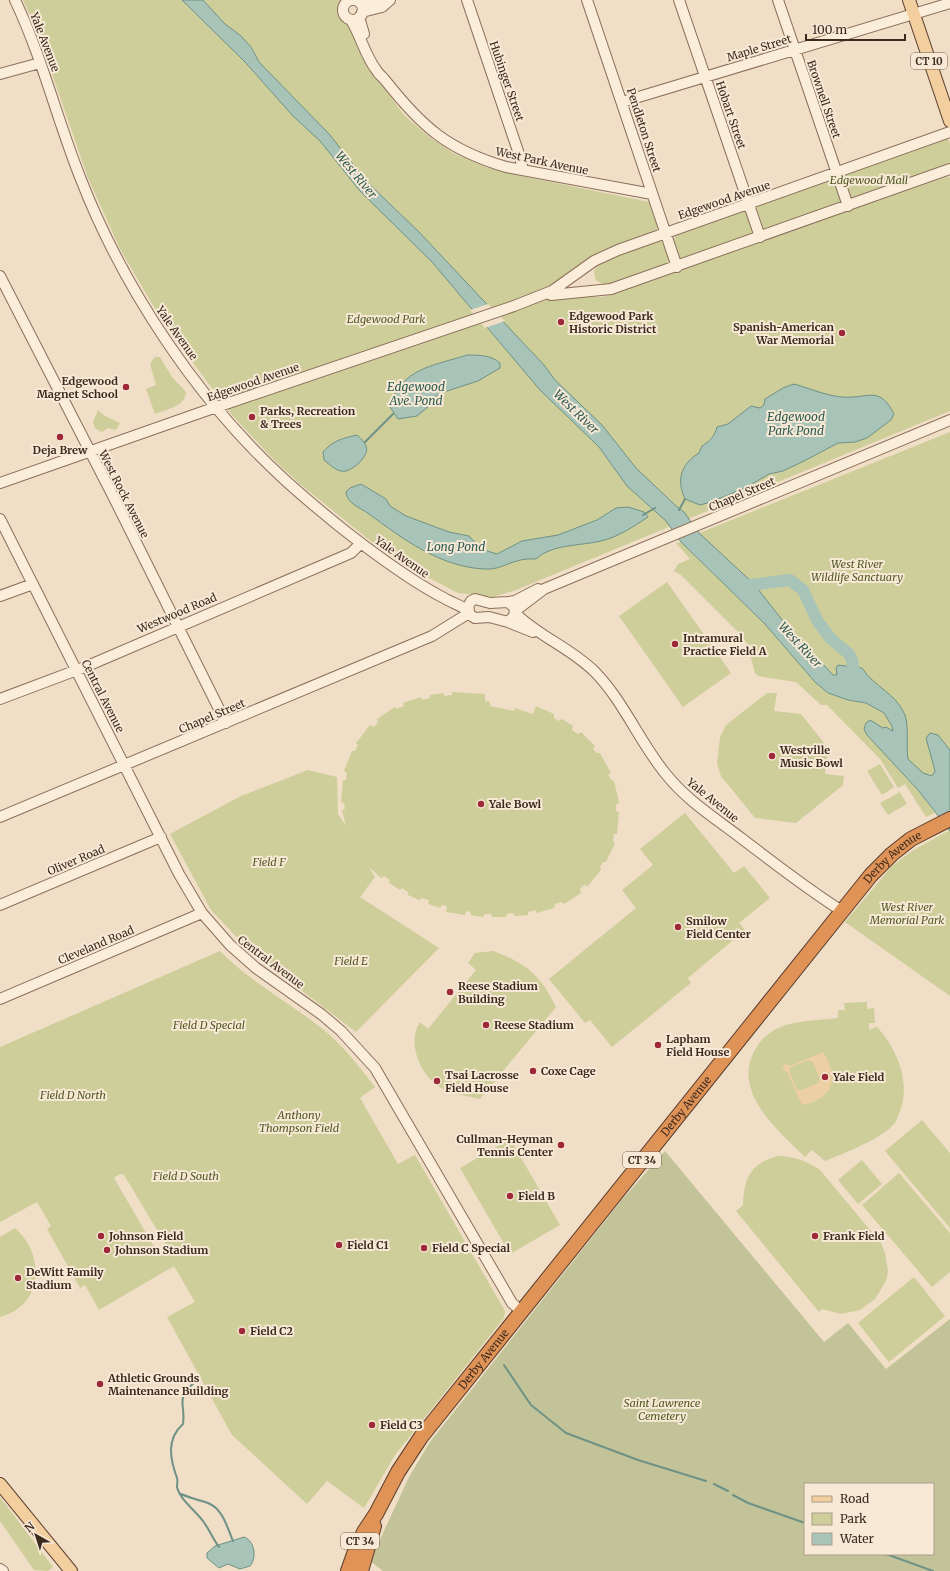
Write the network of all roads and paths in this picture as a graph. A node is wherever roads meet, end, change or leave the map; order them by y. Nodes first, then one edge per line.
1 (15, 0) edge
2 (377, 0) edge
3 (390, 0) edge
4 (467, 0) edge
5 (587, 0) edge
6 (679, 0) edge
7 (778, 0) edge
8 (908, 0) edge
9 (950, 3) edge
10 (353, 6) edge
11 (913, 14) junction
12 (794, 50) junction
13 (40, 63) junction
14 (0, 74) edge
15 (706, 77) junction
16 (622, 102) junction
17 (950, 121) edge
18 (950, 132) edge
19 (950, 169) edge
20 (523, 170) junction
21 (837, 172) junction
22 (652, 194) junction
23 (748, 204) junction
24 (848, 206) junction
25 (666, 233) junction
26 (760, 237) junction
27 (677, 267) junction
28 (0, 276) edge
29 (514, 306) junction
30 (216, 407) junction
31 (950, 420) edge
32 (89, 452) junction
33 (0, 483) edge
34 (0, 519) edge
35 (361, 543) junction
36 (32, 584) junction
37 (544, 589) junction
38 (436, 594) junction
39 (0, 596) edge
40 (471, 601) junction
41 (508, 602) junction
42 (469, 612) junction
43 (515, 612) junction
44 (480, 619) junction
45 (508, 622) junction
46 (177, 626) junction
47 (543, 634) junction
48 (432, 636) junction
49 (76, 670) junction
50 (0, 699) edge
51 (226, 723) junction
52 (124, 765) junction
53 (0, 817) edge
54 (950, 819) edge
55 (161, 837) junction
56 (0, 904) edge
57 (842, 911) junction
58 (202, 913) junction
59 (0, 999) edge
60 (521, 1311) junction
61 (0, 1484) edge
62 (376, 1514) junction
63 (0, 1569) edge
64 (3, 1571) edge
65 (71, 1571) edge
66 (348, 1571) edge
67 (361, 1571) edge

1 - 13 street, Yale Avenue
2 - 10 street
3 - 10 street
4 - 20 street, Hubinger Street
5 - 16 street, Pendleton Street
6 - 15 street, Hobart Street
7 - 12 street, Brownell Street
8 - 11 main road, CT 10
9 - 11 street, Maple Street
10 - 20 street, West Park Avenue
11 - 12 street, Maple Street
11 - 17 main road, CT 10
12 - 15 street, Maple Street
12 - 21 street, Brownell Street
13 - 14 street
13 - 30 street, Yale Avenue
15 - 16 street, Maple Street
15 - 23 street, Hobart Street
16 - 22 street, Pendleton Street
18 - 21 street, Edgewood Avenue
19 - 24 street, Edgewood Avenue
20 - 22 street, West Park Avenue
21 - 23 street, Edgewood Avenue
21 - 24 street, Brownell Street
22 - 25 street, Pendleton Street
23 - 25 street, Edgewood Avenue
23 - 26 street, Hobart Street
24 - 26 street, Edgewood Avenue
25 - 27 street, Pendleton Street
25 - 29 street, Edgewood Avenue
26 - 27 street, Edgewood Avenue
27 - 29 street, Edgewood Avenue
28 - 32 street, West Rock Avenue
29 - 30 street, Edgewood Avenue
30 - 32 street, Edgewood Avenue
30 - 35 street, Yale Avenue
31 - 37 street, Chapel Street
32 - 33 street, Edgewood Avenue
32 - 46 street, West Rock Avenue
34 - 36 street, Central Avenue
35 - 38 street, Yale Avenue
35 - 46 street, Westwood Road
36 - 39 street
36 - 49 street, Central Avenue
37 - 41 street, Chapel Street
37 - 43 street, Chapel Street
38 - 40 street, Yale Avenue
38 - 42 street, Yale Avenue
40 - 41 street, Yale Avenue
40 - 42 street
41 - 43 street, Yale Avenue
42 - 44 street, Yale Avenue
42 - 48 street, Chapel Street
43 - 45 street, Chapel Street
43 - 47 street, Yale Avenue
44 - 45 street, Yale Avenue
44 - 48 street, Chapel Street
45 - 47 street, Yale Avenue
46 - 49 street, Westwood Road
46 - 51 street, West Rock Avenue
47 - 57 street, Yale Avenue
48 - 51 street, Chapel Street
49 - 50 street, Westwood Road
49 - 52 street, Central Avenue
51 - 52 street, Chapel Street
52 - 53 street, Chapel Street
52 - 55 street, Central Avenue
54 - 57 highway, Derby Avenue / CT 34
55 - 56 street, Oliver Road
55 - 58 street, Central Avenue
57 - 60 highway, Derby Avenue / CT 34
58 - 59 street, Cleveland Road
58 - 60 street, Central Avenue
60 - 62 highway, Derby Avenue / CT 34
61 - 65 main road
62 - 66 highway, Derby Avenue / CT 34
62 - 67 highway, Derby Avenue / CT 34
63 - 64 street

